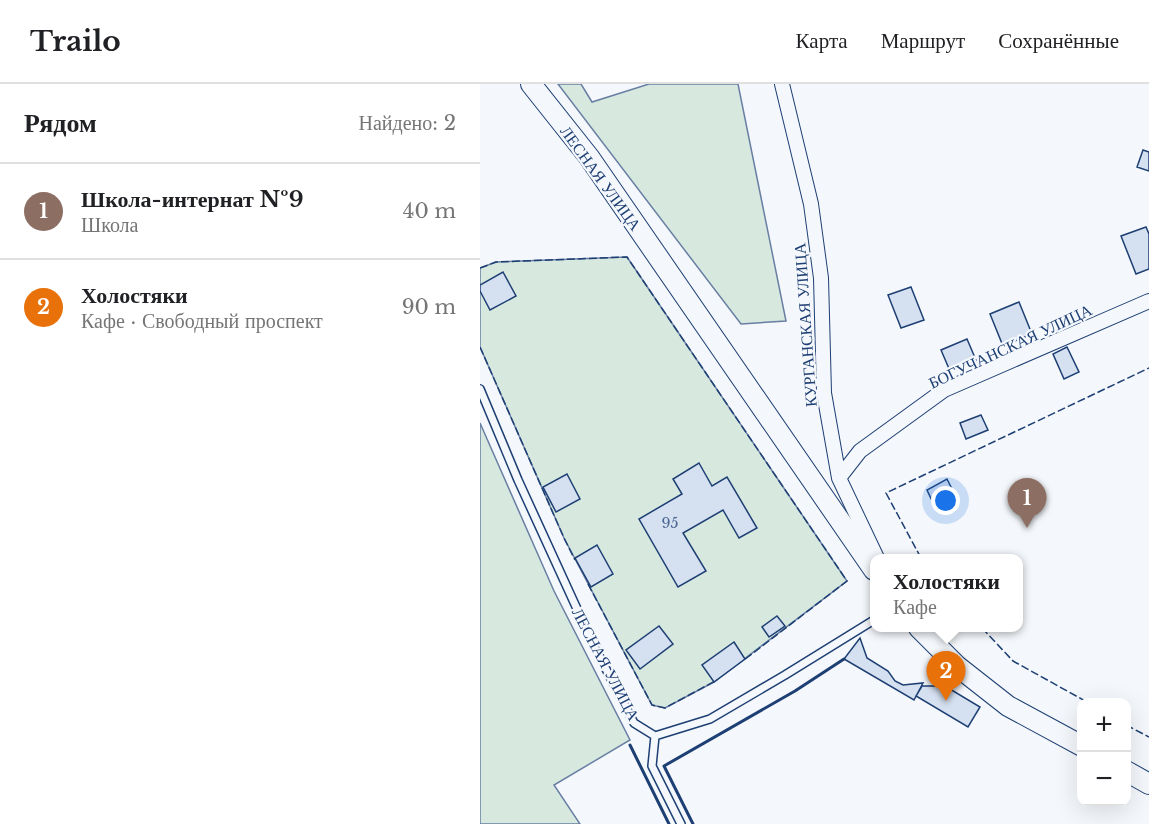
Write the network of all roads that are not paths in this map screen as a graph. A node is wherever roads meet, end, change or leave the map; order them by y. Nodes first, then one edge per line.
1 (531, 84) edge
2 (782, 84) edge
3 (1149, 301) edge
4 (480, 389) edge
5 (839, 478) junction
6 (875, 554) edge
7 (870, 564) edge
8 (870, 622) edge
9 (924, 632) edge
10 (655, 736) junction
11 (1077, 743) edge
12 (1131, 774) edge
13 (1149, 784) edge
14 (681, 824) edge

1 - 7 main road, ЛЕСНАЯ УЛИЦА
2 - 5 street, КУРГАНСКАЯ УЛИЦА
3 - 5 street, БОГУЧАНСКАЯ УЛИЦА
4 - 10 lane, ЛЕСНАЯ УЛИЦА
5 - 6 street, КУРГАНСКАЯ УЛИЦА
8 - 10 lane, ЛЕСНАЯ УЛИЦА
9 - 11 main road
10 - 14 lane
12 - 13 main road

